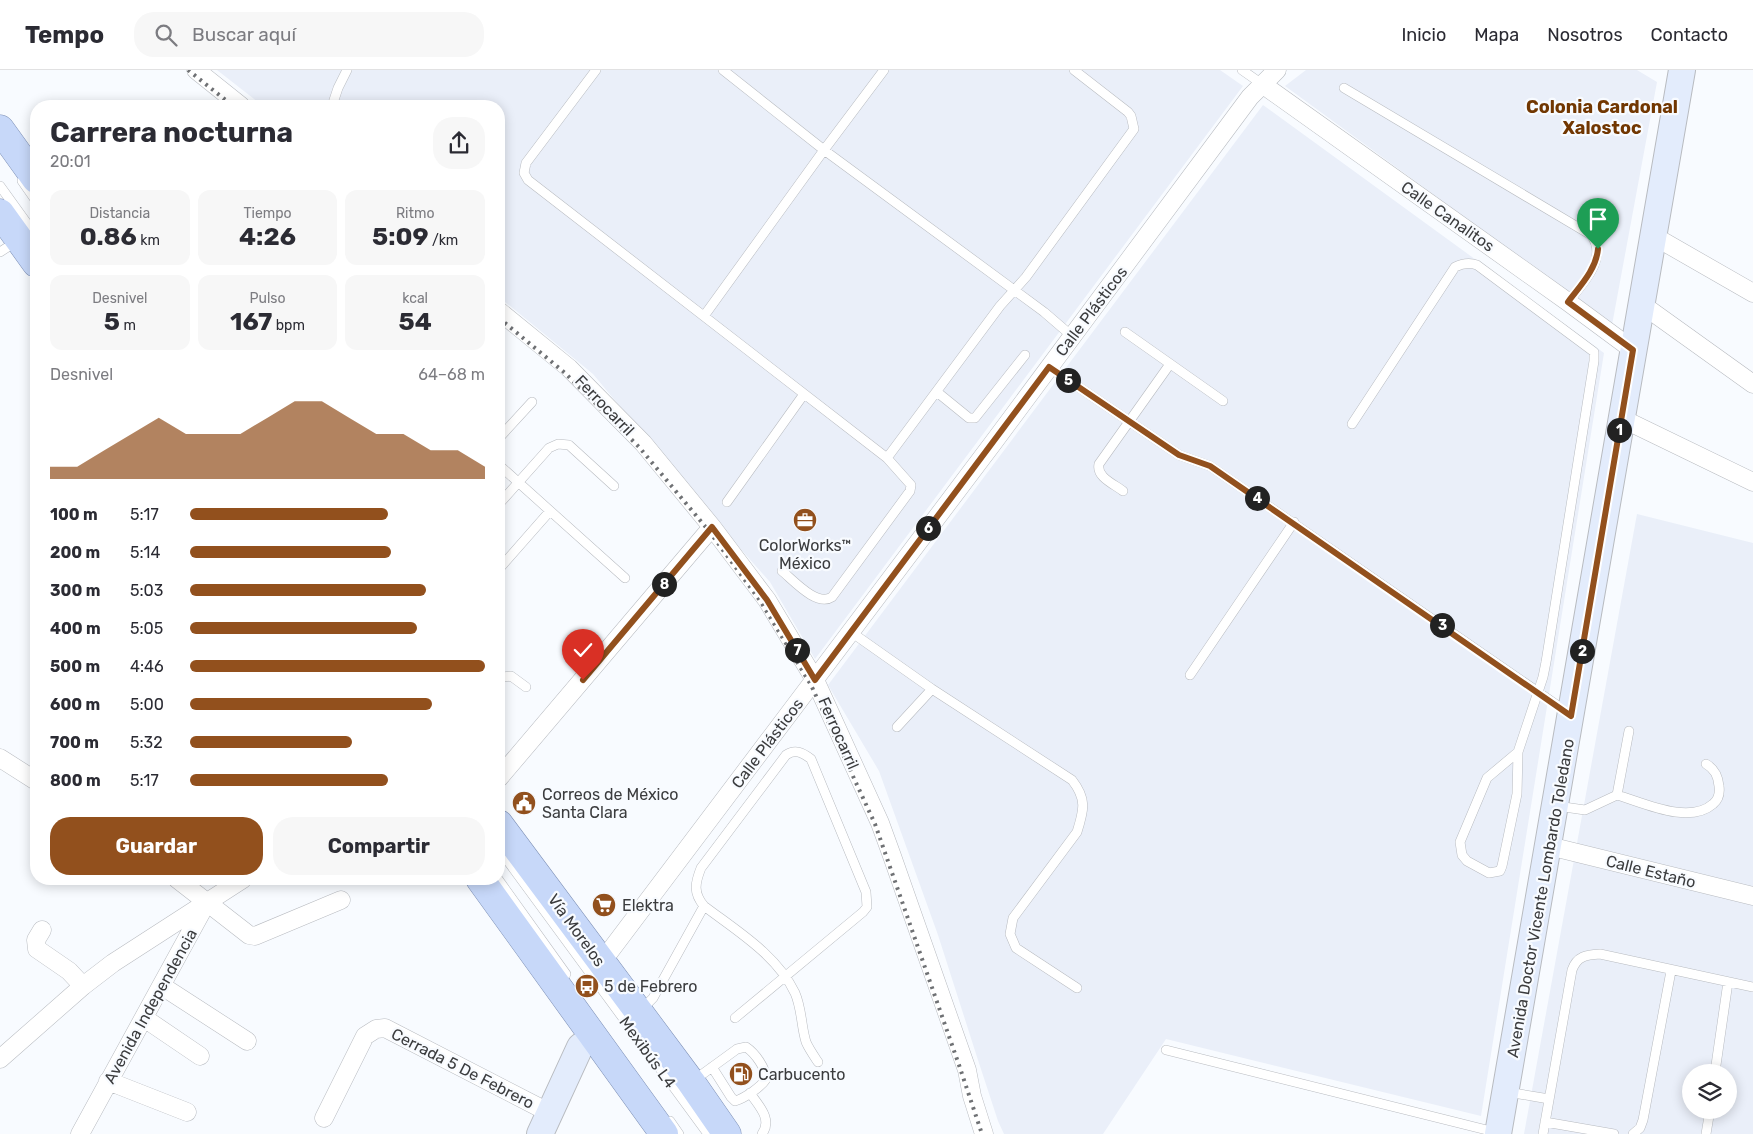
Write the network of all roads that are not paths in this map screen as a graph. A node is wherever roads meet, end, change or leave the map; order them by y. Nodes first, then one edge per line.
1 (196, 70) edge
2 (347, 70) edge
3 (596, 70) edge
4 (723, 70) edge
5 (884, 70) edge
6 (1074, 70) edge
7 (1242, 70) edge
8 (1277, 70) edge
9 (1682, 70) edge
10 (1262, 84) junction
11 (1344, 88) dead end
12 (234, 100) edge
13 (334, 100) edge
14 (0, 129) edge
15 (824, 150) junction
16 (26, 175) edge
17 (0, 186) edge
18 (0, 213) edge
19 (1652, 235) junction
20 (18, 243) edge
21 (30, 256) edge
22 (1015, 290) junction
23 (1753, 293) edge
24 (1568, 302) junction
25 (1640, 304) junction
26 (505, 316) edge
27 (704, 316) junction
28 (1125, 332) dead end
29 (1073, 337) junction
30 (1633, 350) junction
31 (1025, 355) dead end
32 (1170, 364) junction
33 (1049, 367) junction
34 (1753, 384) edge
35 (937, 392) junction
36 (804, 394) junction
37 (532, 402) dead end
38 (1223, 402) dead end
39 (1622, 418) junction
40 (1129, 422) junction
41 (1352, 424) dead end
42 (505, 431) edge
43 (887, 458) junction
44 (505, 470) edge
45 (518, 482) junction
46 (1753, 482) edge
47 (614, 486) dead end
48 (1123, 491) dead end
49 (505, 497) edge
50 (727, 502) dead end
51 (550, 511) junction
52 (1294, 522) junction
53 (712, 527) junction
54 (505, 562) edge
55 (782, 571) dead end
56 (625, 578) dead end
57 (851, 632) junction
58 (1190, 674) dead end
59 (505, 677) edge
60 (815, 680) junction
61 (526, 688) dead end
62 (932, 688) junction
63 (1537, 691) junction
64 (1571, 716) junction
65 (897, 728) dead end
66 (1629, 731) dead end
67 (1518, 752) junction
68 (0, 758) edge
69 (1706, 764) dead end
70 (505, 771) edge
71 (30, 777) edge
72 (1616, 795) junction
73 (1556, 806) junction
74 (505, 832) edge
75 (1549, 846) junction
76 (505, 857) edge
77 (185, 885) edge
78 (218, 885) edge
79 (234, 885) edge
80 (484, 885) edge
81 (502, 885) edge
82 (1753, 896) edge
83 (341, 900) dead end
84 (208, 902) junction
85 (704, 906) junction
86 (42, 930) dead end
87 (601, 963) junction
88 (1671, 971) junction
89 (785, 978) junction
90 (571, 982) dead end
91 (1728, 982) junction
92 (82, 986) junction
93 (162, 986) junction
94 (1753, 987) edge
95 (1077, 988) dead end
96 (639, 1013) junction
97 (144, 1018) junction
98 (735, 1018) dead end
99 (593, 1036) junction
100 (247, 1041) dead end
101 (1166, 1050) dead end
102 (2, 1052) edge
103 (200, 1056) dead end
104 (818, 1062) dead end
105 (1716, 1064) edge
106 (701, 1075) junction
107 (108, 1082) junction
108 (1506, 1092) junction
109 (750, 1093) junction
110 (1549, 1099) junction
111 (187, 1112) dead end
112 (324, 1118) dead end
113 (1708, 1119) edge
114 (663, 1122) edge
115 (1545, 1122) junction
116 (545, 1123) edge
117 (1498, 1133) edge
118 (80, 1134) edge
119 (679, 1134) edge
120 (708, 1134) edge
121 (727, 1134) edge
122 (762, 1134) edge
123 (984, 1134) edge
124 (1543, 1134) edge
125 (1614, 1134) edge
126 (1633, 1134) edge
127 (1706, 1134) edge

1 - 12 street
2 - 13 lane
3 - 27 lane
4 - 15 lane
5 - 15 lane
6 - 22 lane
7 - 10 lane
8 - 10 street, Calle Plásticos
9 - 19 street, Avenida Doctor Vicente Lombardo Toledano
10 - 24 street, Calle Canalitos
10 - 29 street, Calle Plásticos
11 - 24 lane
14 - 16 main road
15 - 22 lane
15 - 27 lane
17 - 20 lane
18 - 20 main road
19 - 23 street
19 - 25 street, Avenida Doctor Vicente Lombardo Toledano
20 - 21 main road
22 - 29 lane
22 - 35 lane
24 - 30 street, Calle Canalitos
25 - 30 street, Avenida Doctor Vicente Lombardo Toledano
25 - 34 street
26 - 53 street, Ferrocarril
27 - 36 lane
28 - 32 lane
29 - 33 street, Calle Plásticos
30 - 39 street, Avenida Doctor Vicente Lombardo Toledano
31 - 35 lane
32 - 38 lane
32 - 40 lane
33 - 40 lane
33 - 57 street, Calle Plásticos
35 - 43 lane
36 - 43 lane
36 - 50 lane
37 - 42 lane
39 - 46 street
39 - 64 street, Avenida Doctor Vicente Lombardo Toledano
40 - 48 lane
40 - 52 lane
41 - 63 lane
43 - 55 lane
44 - 45 lane
45 - 47 lane
45 - 49 lane
45 - 51 lane
51 - 54 lane
51 - 56 lane
52 - 58 lane
52 - 63 lane
53 - 60 street, Ferrocarril
53 - 70 street
57 - 60 street, Calle Plásticos
57 - 62 lane
59 - 61 lane
60 - 87 street, Calle Plásticos
60 - 123 street, Ferrocarril
62 - 65 lane
62 - 95 lane
63 - 64 lane
63 - 67 lane
64 - 73 street, Avenida Doctor Vicente Lombardo Toledano
66 - 72 lane
67 - 67 lane
68 - 71 street
69 - 72 lane
72 - 73 lane
73 - 75 street, Avenida Doctor Vicente Lombardo Toledano
74 - 87 main road, Vía Morelos
75 - 82 street, Calle Estaño
75 - 108 street, Avenida Doctor Vicente Lombardo Toledano
76 - 120 lane, Mexibús L4
77 - 84 street
78 - 84 street, Avenida Independencia
79 - 84 street
80 - 99 main road
81 - 90 lane
83 - 84 street
84 - 92 street
84 - 93 street, Avenida Independencia
85 - 89 lane
85 - 89 lane
85 - 96 lane
86 - 92 street
87 - 96 main road, Vía Morelos
88 - 91 lane
88 - 110 lane
88 - 126 lane
89 - 98 lane
89 - 104 lane
91 - 94 lane
91 - 105 lane
92 - 102 street
93 - 97 street, Avenida Independencia
93 - 100 street
96 - 106 main road, Vía Morelos
97 - 103 street
97 - 107 street, Avenida Independencia
99 - 114 main road
99 - 116 street
101 - 117 lane
106 - 109 lane
106 - 109 lane
106 - 121 main road, Vía Morelos
107 - 111 street
107 - 118 street, Avenida Independencia
108 - 110 lane
108 - 117 street, Avenida Doctor Vicente Lombardo Toledano
109 - 122 lane
110 - 115 lane
112 - 116 street, Cerrada 5 De Febrero
113 - 127 lane
114 - 119 lane, Mexibús L4
115 - 124 lane
115 - 125 lane

